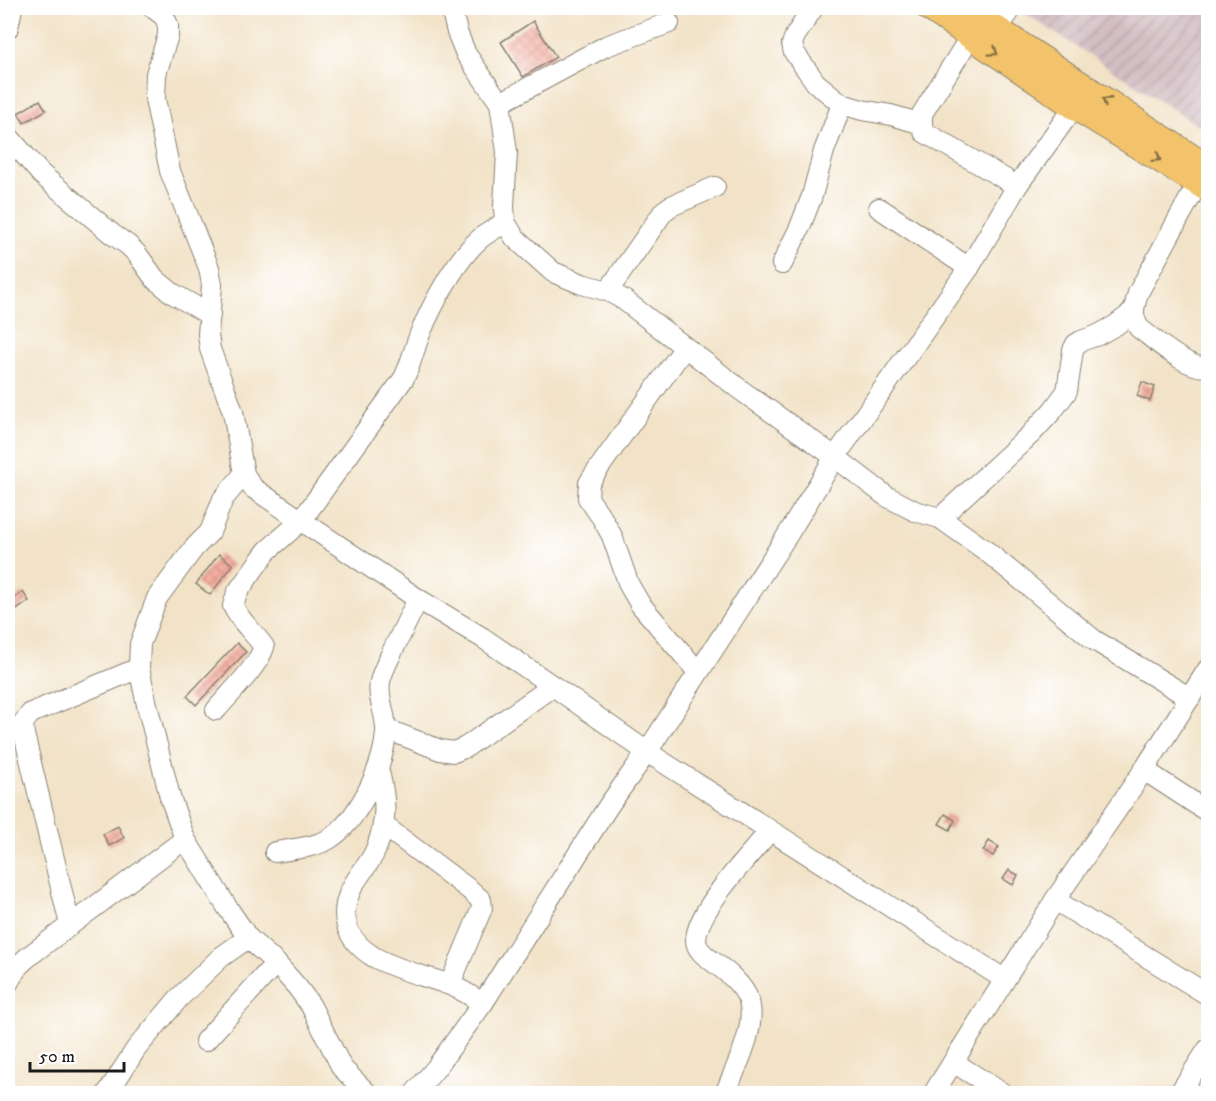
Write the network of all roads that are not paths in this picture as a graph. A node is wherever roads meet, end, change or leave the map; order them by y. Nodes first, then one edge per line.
1 (12, 8) edge
2 (153, 8) edge
3 (451, 8) edge
4 (813, 8) edge
5 (928, 8) edge
6 (966, 8) edge
7 (1012, 8) edge
8 (669, 23) dead end
9 (8, 28) edge
10 (998, 28) junction
11 (970, 37) junction
12 (500, 104) junction
13 (842, 104) junction
14 (1074, 107) junction
15 (922, 124) junction
16 (8, 136) edge
17 (1205, 180) edge
18 (1017, 186) junction
19 (716, 187) dead end
20 (879, 208) dead end
21 (506, 222) junction
22 (782, 264) dead end
23 (969, 268) junction
24 (608, 291) junction
25 (1133, 312) junction
26 (210, 315) junction
27 (685, 347) junction
28 (1209, 366) edge
29 (835, 457) junction
30 (244, 474) junction
31 (940, 518) junction
32 (301, 521) junction
33 (418, 599) junction
34 (140, 668) junction
35 (1209, 669) edge
36 (698, 672) junction
37 (553, 686) junction
38 (1190, 698) junction
39 (216, 710) dead end
40 (386, 729) junction
41 (646, 752) junction
42 (378, 768) junction
43 (1144, 770) junction
44 (1209, 812) edge
45 (383, 825) junction
46 (770, 831) junction
47 (185, 838) junction
48 (275, 852) dead end
49 (1055, 900) junction
50 (70, 925) junction
51 (248, 938) junction
52 (276, 963) junction
53 (1004, 980) junction
54 (8, 983) edge
55 (450, 984) junction
56 (1209, 995) edge
57 (483, 1003) junction
58 (205, 1041) dead end
59 (1209, 1049) edge
60 (953, 1062) junction
61 (107, 1094) edge
62 (368, 1094) edge
63 (414, 1094) edge
64 (724, 1094) edge
65 (933, 1094) edge
66 (1005, 1094) edge
67 (1179, 1094) edge

1 - 9 street
2 - 26 street
3 - 12 street
4 - 13 street
5 - 11 main road
6 - 10 main road
7 - 10 street
8 - 12 street
17 -> 10 main road
11 -> 14 main road
11 - 15 street
12 - 21 street
13 - 15 street
13 - 22 street
14 -> 17 main road
14 - 18 street
15 - 18 street
16 - 26 street
17 - 25 street
18 - 23 street
19 - 24 street
20 - 23 street
21 - 24 street
21 - 32 street
23 - 29 street
24 - 27 street
25 - 28 street
25 - 31 street
26 - 30 street
27 - 29 street
27 - 36 street
29 - 31 street
29 - 36 street
30 - 32 street
30 - 34 street
31 - 38 street
32 - 33 street
32 - 39 street
33 - 37 street
33 - 40 street
34 - 47 street
34 - 50 street
35 - 38 street
36 - 41 street
37 - 40 street
37 - 41 street
38 - 43 street
40 - 42 street
41 - 46 street
41 - 57 street
42 - 45 street
42 - 48 street
43 - 44 street
43 - 49 street
45 - 55 street
45 - 55 street
46 - 53 street
46 - 64 street
47 - 50 street
47 - 51 street
49 - 53 street
49 - 56 street
50 - 54 street
51 - 52 street
51 - 61 street
52 - 58 street
52 - 62 street
53 - 60 street
55 - 57 street
57 - 63 street
59 - 67 street
60 - 65 street
60 - 66 street

